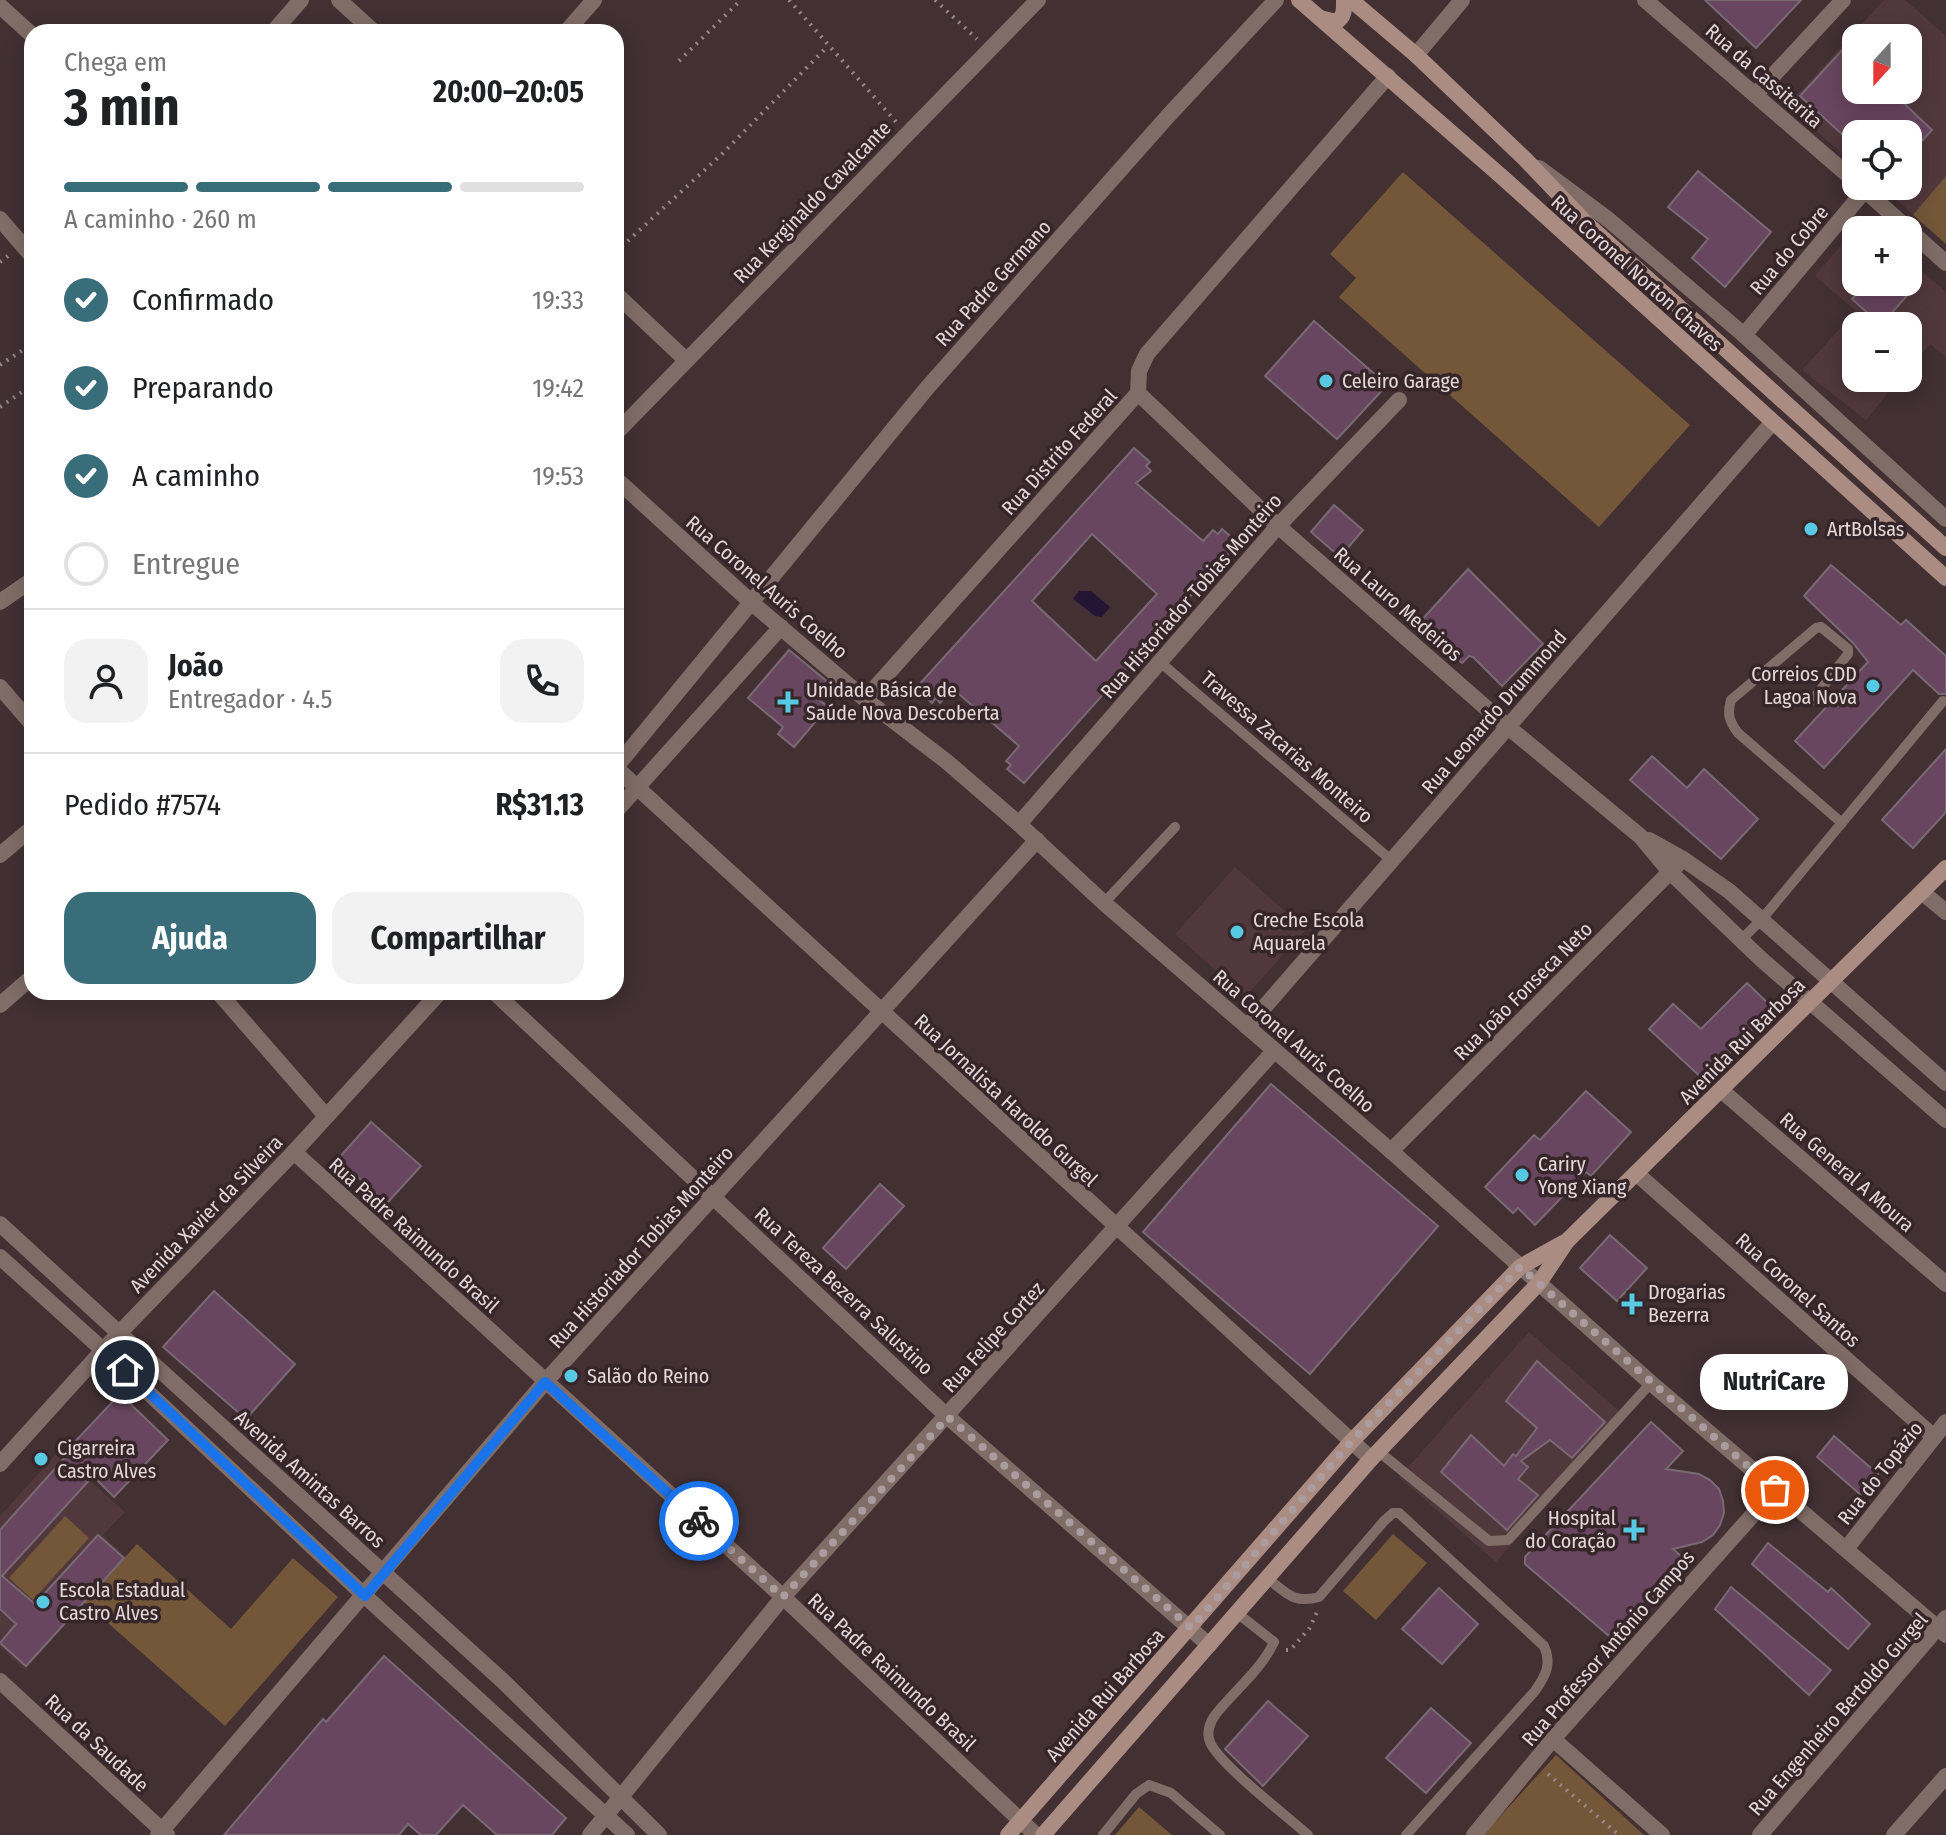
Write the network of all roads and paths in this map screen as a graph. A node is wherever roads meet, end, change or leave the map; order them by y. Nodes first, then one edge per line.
1 (301, 0) edge
2 (339, 0) edge
3 (594, 0) edge
4 (741, 0) edge
5 (789, 0) edge
6 (935, 0) edge
7 (1038, 0) edge
8 (1276, 0) edge
9 (1299, 0) edge
10 (1344, 0) edge
11 (1351, 0) edge
12 (1462, 0) edge
13 (1645, 0) edge
14 (1843, 0) edge
15 (0, 6) edge
16 (1320, 18) junction
17 (280, 24) edge
18 (365, 24) edge
19 (573, 24) edge
20 (24, 28) edge
21 (828, 46) junction
22 (989, 50) junction
23 (1416, 55) junction
24 (679, 61) dead end
25 (1388, 76) junction
26 (1755, 95) junction
27 (907, 133) junction
28 (1525, 159) junction
29 (1842, 170) edge
30 (1849, 200) edge
31 (1876, 200) edge
32 (0, 219) edge
33 (624, 245) edge
34 (24, 247) edge
35 (1946, 263) edge
36 (624, 302) edge
37 (1744, 335) junction
38 (24, 349) edge
39 (686, 360) junction
40 (0, 365) edge
41 (24, 390) edge
42 (1138, 393) junction
43 (1399, 400) dead end
44 (0, 407) edge
45 (1772, 423) junction
46 (624, 425) edge
47 (624, 486) edge
48 (1946, 519) edge
49 (1278, 526) junction
50 (1944, 544) edge
51 (1946, 578) edge
52 (24, 586) edge
53 (0, 602) edge
54 (752, 603) junction
55 (781, 627) junction
56 (1160, 662) junction
57 (0, 687) edge
58 (865, 699) junction
59 (1812, 701) dead end
60 (1943, 701) dead end
61 (24, 715) edge
62 (1508, 727) junction
63 (624, 758) edge
64 (624, 775) edge
65 (638, 788) junction
66 (624, 803) edge
67 (1842, 823) junction
68 (1019, 824) junction
69 (1175, 827) dead end
70 (24, 835) edge
71 (1640, 836) junction
72 (1037, 840) junction
73 (0, 855) edge
74 (1683, 859) junction
75 (1391, 860) junction
76 (1946, 868) edge
77 (1670, 872) junction
78 (1922, 892) junction
79 (1104, 903) junction
80 (1946, 912) edge
81 (1762, 919) junction
82 (1741, 940) junction
83 (1831, 981) junction
84 (24, 984) edge
85 (225, 1000) edge
86 (433, 1000) edge
87 (503, 1000) edge
88 (1810, 1002) junction
89 (0, 1005) edge
90 (880, 1011) junction
91 (1247, 1027) junction
92 (1274, 1051) junction
93 (1946, 1083) edge
94 (1721, 1090) junction
95 (326, 1116) junction
96 (1946, 1120) edge
97 (1391, 1151) junction
98 (294, 1152) junction
99 (1636, 1173) junction
100 (715, 1197) junction
101 (0, 1224) edge
102 (1117, 1229) junction
103 (1567, 1241) junction
104 (0, 1257) edge
105 (1520, 1267) junction
106 (1539, 1283) junction
107 (1946, 1284) edge
108 (119, 1333) junction
109 (103, 1350) junction
110 (545, 1382) junction
111 (1651, 1383) junction
112 (948, 1417) junction
113 (1946, 1422) edge
114 (1934, 1437) junction
115 (1351, 1442) junction
116 (1374, 1455) junction
117 (0, 1464) edge
118 (1775, 1490) junction
119 (1846, 1549) junction
120 (384, 1573) junction
121 (1267, 1578) junction
122 (365, 1596) junction
123 (783, 1597) junction
124 (1319, 1597) junction
125 (1237, 1613) junction
126 (1943, 1627) edge
127 (1191, 1628) junction
128 (1209, 1645) junction
129 (1270, 1652) junction
130 (0, 1681) edge
131 (1553, 1739) junction
132 (1946, 1776) edge
133 (1540, 1783) dead end
134 (619, 1798) junction
135 (606, 1816) junction
136 (1020, 1821) junction
137 (162, 1834) edge
138 (590, 1835) edge
139 (627, 1835) edge
140 (659, 1835) edge
141 (1008, 1835) edge
142 (1036, 1835) edge
143 (1043, 1835) edge
144 (1103, 1835) edge
145 (1220, 1835) edge
146 (1308, 1835) edge
147 (1406, 1835) edge
148 (1474, 1835) edge
149 (1619, 1835) edge
150 (1662, 1835) edge
151 (1760, 1835) edge
152 (1894, 1835) edge

1 - 17 street
2 - 18 street
3 - 19 street
4 - 24 path
5 - 21 path
6 - 22 path
7 - 22 street, Rua Kerginaldo Cavalcante
8 - 54 street, Rua Padre Germano
9 - 16 main road, Rua Coronel Norton Chaves
10 - 16 main road
11 - 23 main road, Rua Coronel Norton Chaves
12 - 23 street
13 - 26 street, Rua da Cassiterita
14 - 26 street
15 - 20 street
16 - 25 main road, Rua Coronel Norton Chaves
21 - 27 path
21 - 33 path
22 - 27 street, Rua Kerginaldo Cavalcante
23 - 28 main road, Rua Coronel Norton Chaves
25 - 42 street, Rua Distrito Federal
25 - 45 main road, Rua Coronel Norton Chaves
26 - 29 street, Rua da Cassiterita
27 - 39 street, Rua Kerginaldo Cavalcante
28 - 37 street, Rua Coronel Norton Chaves
28 - 50 main road, Rua Coronel Norton Chaves
30 - 37 street, Rua do Cobre
31 - 35 street, Rua da Cassiterita
32 - 34 street
36 - 39 street
37 - 48 street, Rua Coronel Norton Chaves
38 - 40 path
39 - 46 street, Rua Kerginaldo Cavalcante
41 - 44 path
42 - 49 street, Rua Lauro Medeiros
42 - 58 street, Rua Distrito Federal
43 - 49 street, Rua Historiador Tobias Monteiro
45 - 51 main road, Rua Coronel Norton Chaves
45 - 62 street, Rua Leonardo Drummond
47 - 54 street, Rua Coronel Auris Coelho
49 - 56 street, Rua Historiador Tobias Monteiro
49 - 62 street, Rua Lauro Medeiros
52 - 53 street
54 - 55 street, Rua Coronel Auris Coelho
54 - 63 street
55 - 58 street, Rua Coronel Auris Coelho
55 - 65 street
56 - 68 street, Rua Historiador Tobias Monteiro
56 - 75 lane, Travessa Zacarias Monteiro
57 - 61 street
58 - 68 street, Rua Coronel Auris Coelho
59 - 67 lane
60 - 67 lane
62 - 71 street, Rua Lauro Medeiros
62 - 75 street, Rua Leonardo Drummond
64 - 65 street, Rua Jornalista Haroldo Gurgel
65 - 66 street
65 - 90 street, Rua Jornalista Haroldo Gurgel
67 - 81 lane
68 - 72 street, Rua Coronel Auris Coelho
69 - 79 lane
70 - 73 street
71 - 74 street, Rua Lauro Medeiros
71 - 77 street, Rua Lauro Medeiros
72 - 79 street, Rua Coronel Auris Coelho
72 - 90 street, Rua Historiador Tobias Monteiro
74 - 77 street, Rua João Fonseca Neto
74 - 81 street, Rua Lauro Medeiros
75 - 91 street, Rua Leonardo Drummond
76 - 78 main road, Avenida Rui Barbosa
77 - 82 street, Rua Lauro Medeiros
77 - 97 street, Rua João Fonseca Neto
78 - 80 street
78 - 83 main road, Avenida Rui Barbosa
79 - 91 street, Rua Coronel Auris Coelho
81 - 82 lane
81 - 83 street, Rua Lauro Medeiros
82 - 88 street, Rua Lauro Medeiros
83 - 88 main road, Avenida Rui Barbosa
83 - 93 street, Rua Lauro Medeiros
84 - 89 street
85 - 95 street
86 - 95 street, Avenida Xavier da Silveira
87 - 100 street, Rua Tereza Bezerra Salustino
88 - 94 main road, Avenida Rui Barbosa
88 - 96 street, Rua Lauro Medeiros
90 - 100 street, Rua Historiador Tobias Monteiro
90 - 102 street, Rua Jornalista Haroldo Gurgel
91 - 92 street, Rua Coronel Auris Coelho
92 - 97 street, Rua Coronel Auris Coelho
92 - 102 street, Rua Felipe Cortez
94 - 99 main road, Avenida Rui Barbosa
94 - 107 street, Rua General A Moura
95 - 98 street, Avenida Xavier da Silveira
97 - 105 street, Rua Coronel Auris Coelho
98 - 108 street, Avenida Xavier da Silveira
98 - 110 street, Rua Padre Raimundo Brasil
99 - 103 main road, Avenida Rui Barbosa
99 - 114 street, Rua Coronel Santos
100 - 110 street, Rua Historiador Tobias Monteiro
100 - 112 street, Rua Tereza Bezerra Salustino
101 - 108 street, Avenida Amintas Barros
102 - 112 street, Rua Felipe Cortez
102 - 115 street, Rua Jornalista Haroldo Gurgel
103 - 105 main road, Avenida Rui Barbosa
103 - 106 main road, Avenida Rui Barbosa
104 - 109 street
105 - 106 street, Rua Coronel Auris Coelho
105 - 115 main road, Avenida Rui Barbosa
106 - 111 street, Rua Coronel Auris Coelho
106 - 116 main road, Avenida Rui Barbosa
108 - 109 street, Avenida Xavier da Silveira
108 - 120 street, Avenida Amintas Barros
109 - 117 street, Avenida Xavier da Silveira
109 - 122 street
110 - 120 street, Rua Historiador Tobias Monteiro
110 - 123 street, Rua Padre Raimundo Brasil
111 - 116 lane
111 - 118 street, Rua Coronel Auris Coelho
112 - 123 street, Rua Felipe Cortez
112 - 127 street, Rua Tereza Bezerra Salustino
113 - 114 street, Rua do Topázio
114 - 119 street, Rua do Topázio
115 - 116 street, Rua Jornalista Haroldo Gurgel
115 - 127 main road, Avenida Rui Barbosa
116 - 121 main road, Avenida Rui Barbosa
118 - 119 street, Rua Coronel Auris Coelho
118 - 131 street, Rua Professor Antônio Campos
119 - 126 street, Rua Coronel Auris Coelho
120 - 122 street, Rua Historiador Tobias Monteiro
120 - 134 street, Avenida Amintas Barros
121 - 124 lane
121 - 125 main road, Avenida Rui Barbosa
122 - 135 street
122 - 137 street, Rua Historiador Tobias Monteiro
123 - 134 street, Rua Felipe Cortez
123 - 136 street, Rua Padre Raimundo Brasil
124 - 129 path
124 - 147 lane
125 - 128 main road, Avenida Rui Barbosa
125 - 129 lane
126 - 151 street, Rua Engenheiro Bertoldo Gurgel
127 - 128 street, Rua Tereza Bezerra Salustino
127 - 136 main road, Avenida Rui Barbosa
128 - 143 main road, Avenida Rui Barbosa
129 - 146 lane
130 - 137 street, Rua da Saudade
131 - 148 street, Rua Professor Antônio Campos
131 - 150 street
132 - 152 street
133 - 149 path
134 - 135 street, Rua Felipe Cortez
134 - 140 street, Avenida Amintas Barros
135 - 138 street, Rua Felipe Cortez
135 - 139 street
136 - 141 main road, Avenida Rui Barbosa
136 - 142 street, Rua Padre Raimundo Brasil
144 - 145 lane

